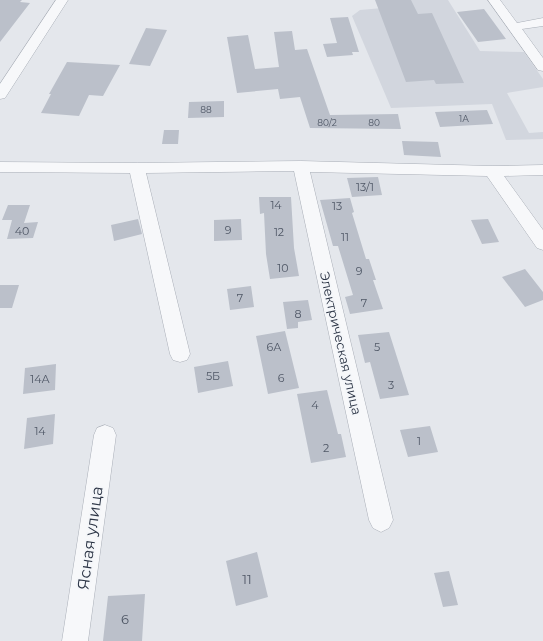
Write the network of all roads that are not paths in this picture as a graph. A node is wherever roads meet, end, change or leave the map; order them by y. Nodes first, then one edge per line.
1 (62, 0) edge
2 (494, 0) edge
3 (543, 22) edge
4 (514, 27) junction
5 (543, 67) edge
6 (0, 94) edge
7 (301, 166) junction
8 (137, 168) junction
9 (543, 170) edge
10 (1, 171) edge
11 (492, 171) junction
12 (543, 243) edge
13 (180, 354) dead end
14 (105, 435) dead end
15 (381, 520) dead end
16 (75, 641) edge

1 - 6 street
2 - 4 street
3 - 4 street
4 - 5 street
7 - 8 street
7 - 11 street
7 - 15 street, Электрическая улица
8 - 10 street
8 - 13 street
9 - 11 street
11 - 12 street
14 - 16 street, Ясная улица

